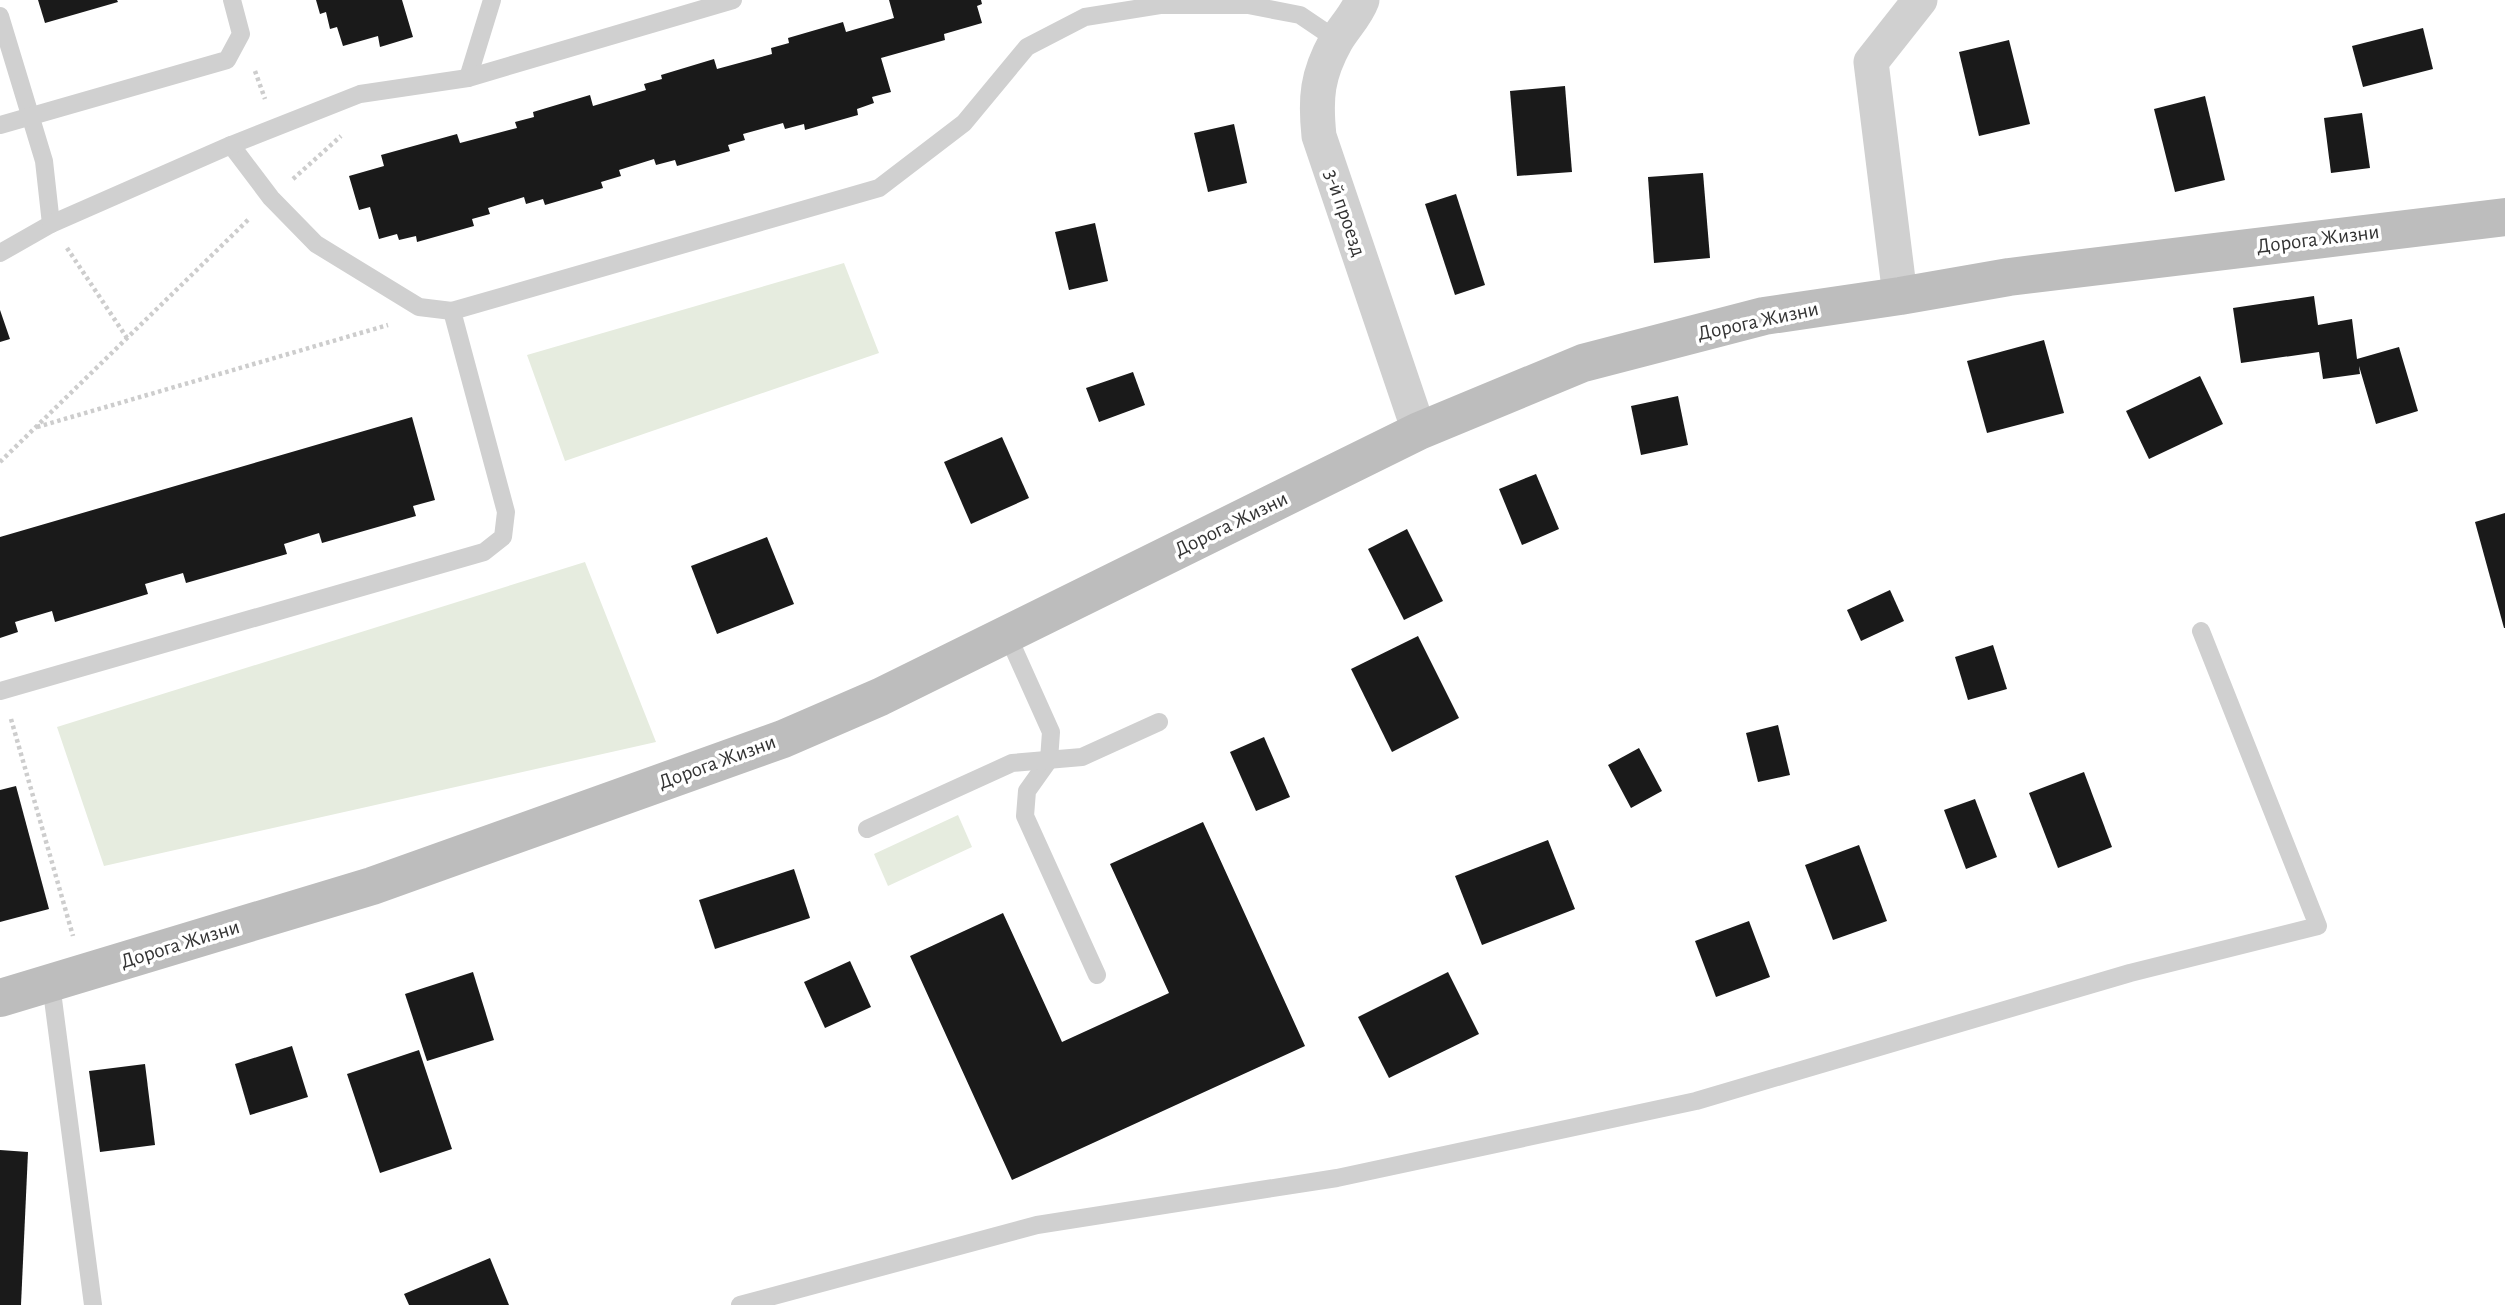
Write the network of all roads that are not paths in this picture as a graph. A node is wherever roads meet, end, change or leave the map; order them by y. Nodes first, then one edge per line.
1 (232, 0) edge
2 (492, 0) edge
3 (733, 0) edge
4 (1362, 0) edge
5 (1920, 0) edge
6 (0, 16) edge
7 (1336, 40) junction
8 (468, 78) junction
9 (32, 116) junction
10 (0, 125) edge
11 (231, 145) junction
12 (2505, 217) edge
13 (51, 224) junction
14 (0, 253) edge
15 (1900, 296) junction
16 (452, 311) junction
17 (1419, 431) junction
18 (2201, 631) dead end
19 (1007, 634) junction
20 (0, 691) edge
21 (1159, 722) dead end
22 (1049, 760) junction
23 (867, 830) dead end
24 (1097, 975) dead end
25 (67, 979) junction
26 (0, 998) edge
27 (93, 1305) edge
28 (740, 1305) edge

1 - 9 lane
2 - 8 lane
3 - 8 lane
4 - 7 street, 3-й проезд
5 - 15 street
6 - 9 lane
7 - 16 lane
7 - 17 street, 3-й проезд
8 - 11 lane
9 - 10 lane
9 - 13 lane
11 - 13 lane
11 - 16 lane
12 - 15 main road, Дорога Жизни
13 - 14 lane
15 - 17 main road, Дорога Жизни
16 - 20 lane
17 - 19 main road, Дорога Жизни
18 - 28 lane
19 - 22 lane
19 - 25 main road, Дорога Жизни
21 - 22 lane
22 - 23 lane
22 - 24 lane
25 - 26 main road, Дорога Жизни
25 - 27 lane

